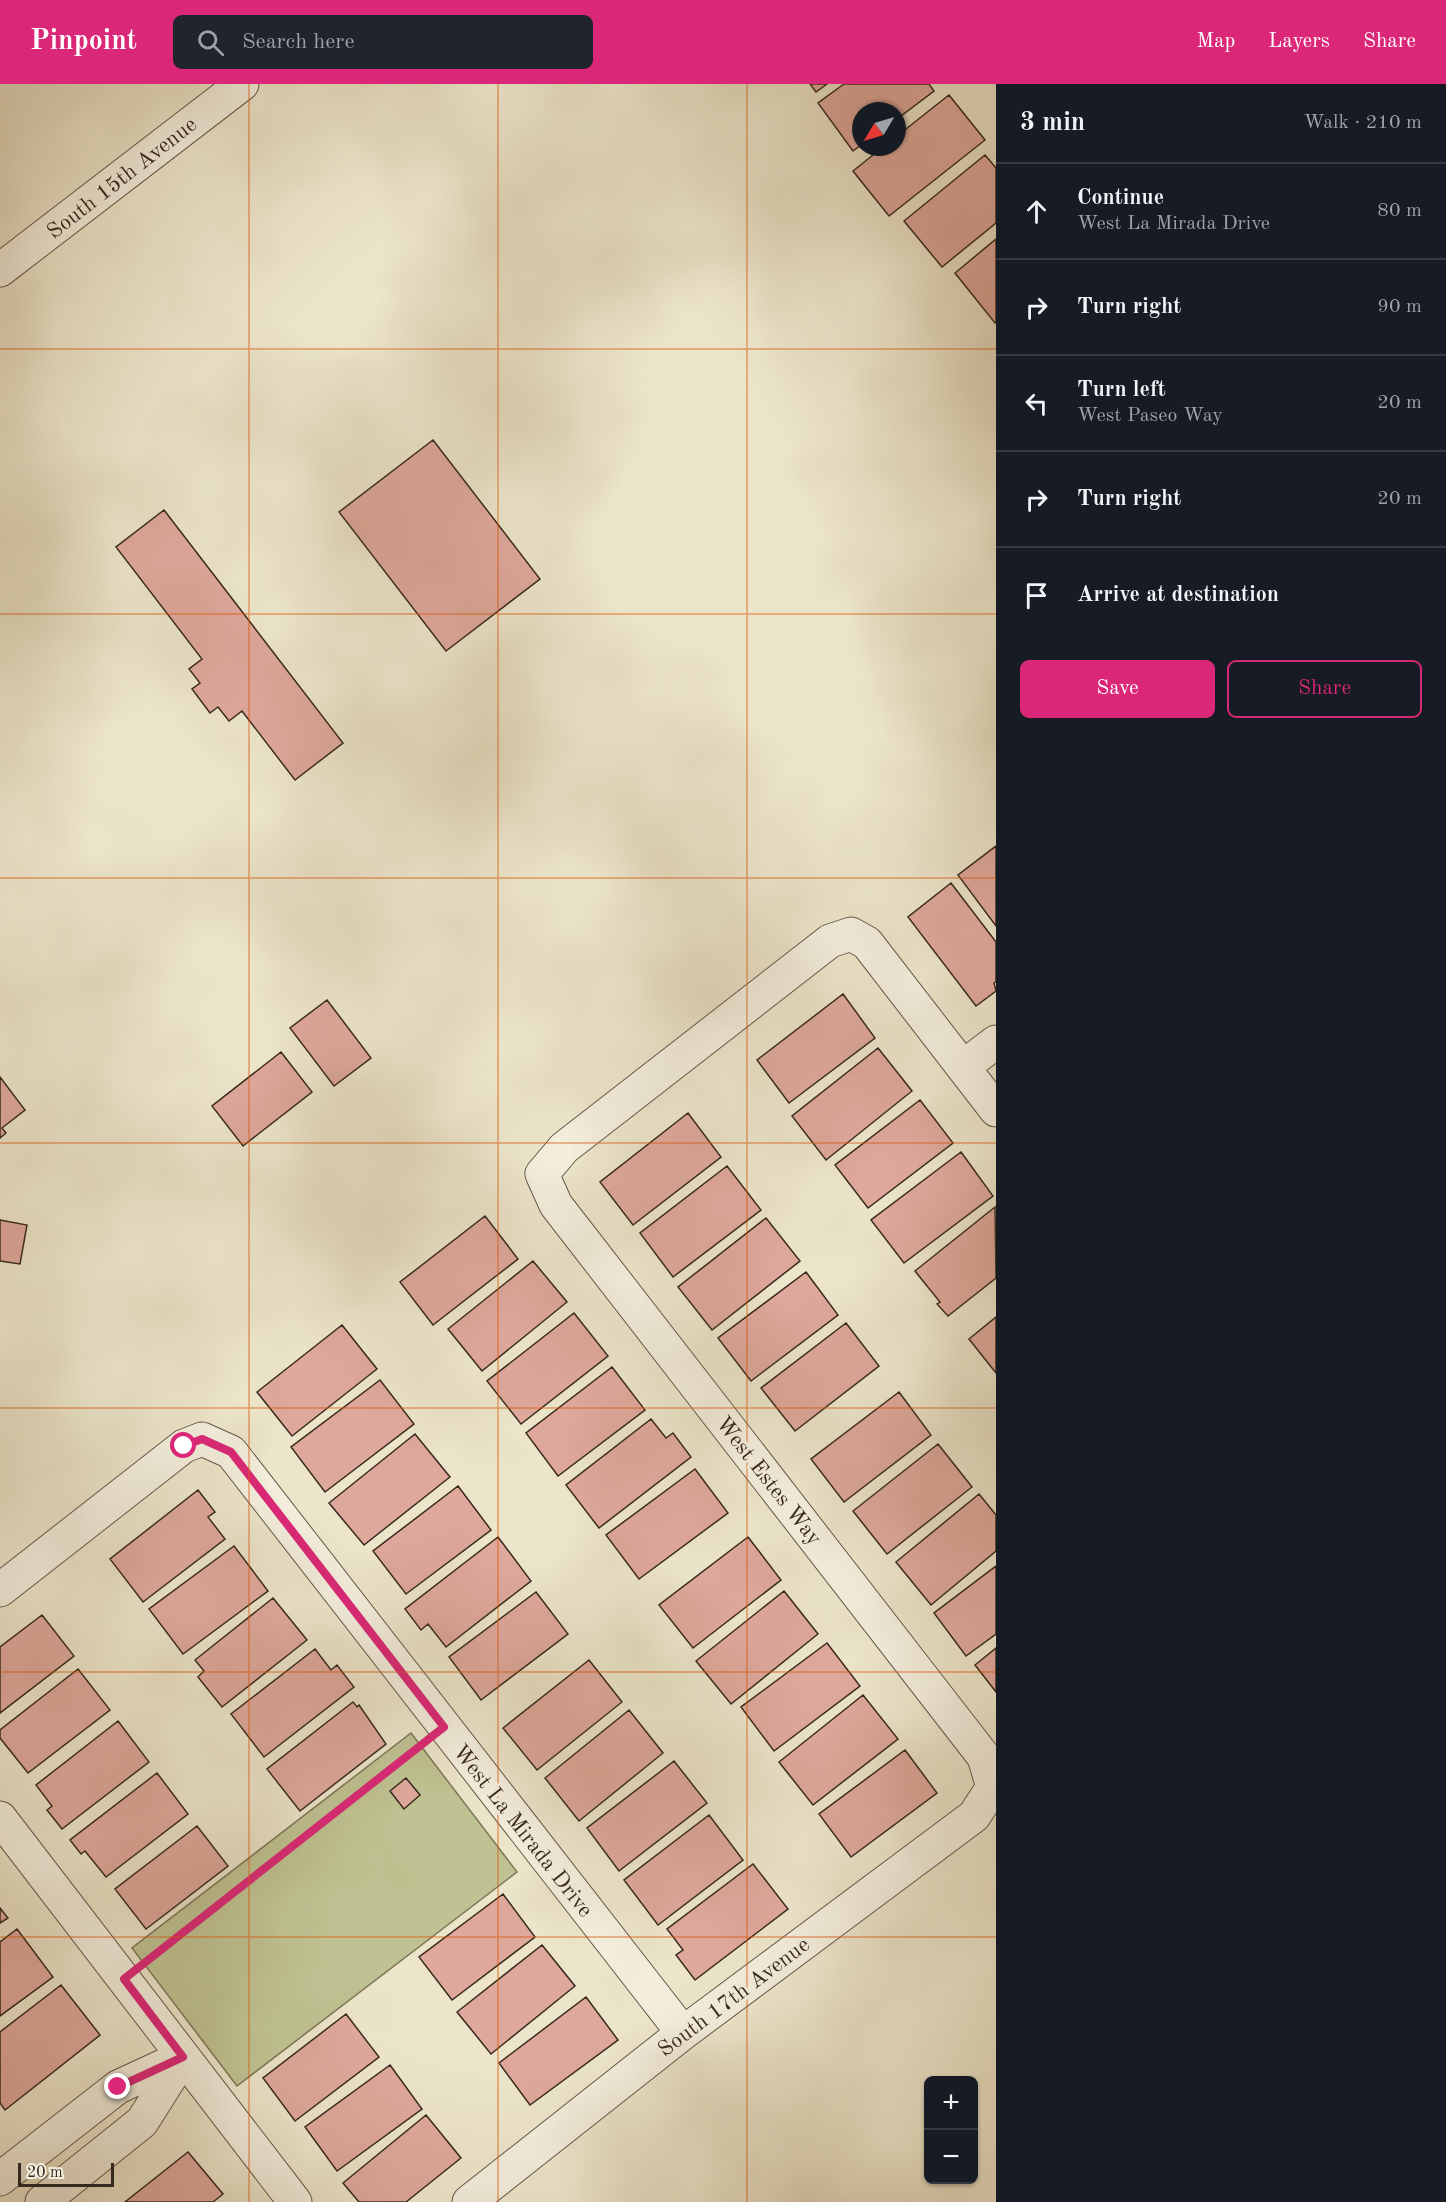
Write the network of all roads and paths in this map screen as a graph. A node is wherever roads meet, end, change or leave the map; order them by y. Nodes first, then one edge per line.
1 (242, 84) edge
2 (0, 270) edge
3 (996, 1042) edge
4 (963, 1067) junction
5 (996, 1110) edge
6 (0, 1590) edge
7 (444, 1727) junction
8 (993, 1787) joint
9 (0, 1818) edge
10 (124, 1979) junction
11 (682, 2033) junction
12 (183, 2057) junction
13 (72, 2123) junction
14 (98, 2158) junction
15 (0, 2179) edge
16 (42, 2202) edge
17 (295, 2202) edge
18 (469, 2202) edge

1 - 2 street, South 15th Avenue
3 - 4 street
4 - 5 street
4 - 8 street, West Estes Way
6 - 7 street, West La Mirada Drive
7 - 10 path
7 - 11 street, West La Mirada Drive
8 - 11 street, South 17th Avenue
9 - 10 street
10 - 12 street
11 - 18 street, South 17th Avenue
12 - 13 street
12 - 14 street
12 - 17 street
13 - 14 street
13 - 15 street
14 - 16 street

